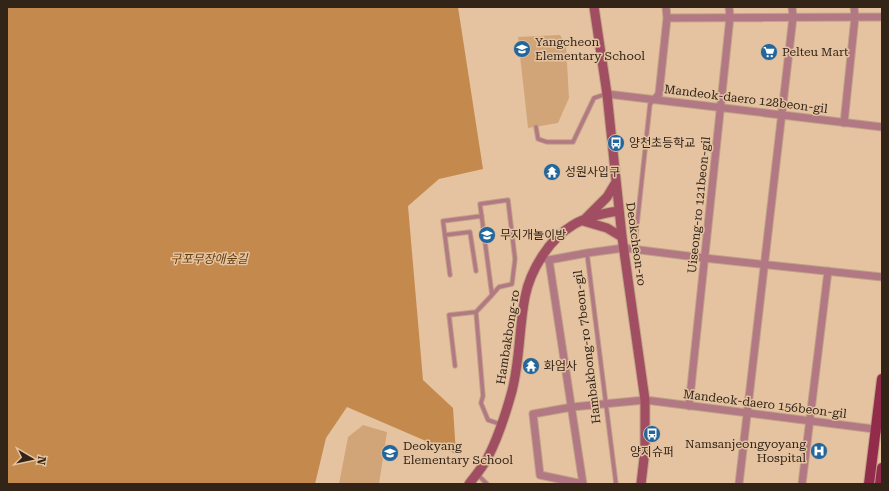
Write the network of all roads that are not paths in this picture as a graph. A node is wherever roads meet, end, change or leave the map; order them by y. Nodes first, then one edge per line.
1 (594, 7) edge
2 (666, 7) edge
3 (729, 7) edge
4 (792, 7) edge
5 (854, 7) edge
6 (730, 17) junction
7 (793, 17) junction
8 (855, 17) junction
9 (882, 17) edge
10 (667, 18) junction
11 (607, 94) junction
12 (655, 99) junction
13 (721, 108) junction
14 (782, 116) junction
15 (844, 123) junction
16 (536, 127) dead end
17 (882, 127) edge
18 (616, 182) junction
19 (619, 211) junction
20 (482, 216) junction
21 (583, 221) junction
22 (445, 235) junction
23 (622, 237) junction
24 (635, 243) dead end
25 (624, 248) junction
26 (587, 253) junction
27 (704, 258) junction
28 (546, 259) junction
29 (764, 264) junction
30 (476, 271) dead end
31 (828, 271) junction
32 (450, 275) dead end
33 (882, 276) edge
34 (492, 295) junction
35 (476, 312) junction
36 (455, 366) dead end
37 (882, 379) edge
38 (645, 400) junction
39 (604, 404) junction
40 (689, 406) junction
41 (572, 407) junction
42 (746, 413) junction
43 (810, 422) junction
44 (501, 425) junction
45 (879, 430) edge
46 (882, 468) edge
47 (476, 473) junction
48 (469, 484) edge
49 (487, 484) edge
50 (583, 484) edge
51 (616, 484) edge
52 (641, 484) edge
53 (739, 484) edge
54 (802, 484) edge
55 (869, 484) edge
56 (880, 484) edge

1 - 11 main road, Deokcheon-ro
2 - 10 street
3 - 6 street, Uiseong-ro 121beon-gil
4 - 7 street
5 - 8 street
6 - 7 street
6 - 10 street
6 - 13 street, Uiseong-ro 121beon-gil
7 - 8 street
7 - 14 street
8 - 9 street
8 - 15 street
10 - 12 street
11 - 12 street, Mandeok-daero 128beon-gil
11 - 16 lane
11 - 18 main road, Deokcheon-ro
12 - 13 street, Mandeok-daero 128beon-gil
12 - 24 lane
13 - 14 street, Mandeok-daero 128beon-gil
13 - 27 street, Uiseong-ro 121beon-gil
14 - 15 street, Mandeok-daero 128beon-gil
14 - 29 street
15 - 17 street, Mandeok-daero 128beon-gil
18 - 19 main road, Deokcheon-ro
18 - 21 main road
19 - 21 main road, Hambakbong-ro
19 - 23 main road, Deokcheon-ro
20 - 22 lane
20 - 34 lane
20 - 34 lane
21 - 23 main road
21 - 28 main road, Hambakbong-ro
22 - 30 lane
22 - 32 lane
23 - 25 main road, Deokcheon-ro
25 - 26 street
25 - 27 street
25 - 38 main road, Deokcheon-ro
26 - 28 street, Hambakbong-ro 7beon-gil
26 - 39 lane, Hambakbong-ro 7beon-gil
27 - 29 street
27 - 40 street, Uiseong-ro 121beon-gil
28 - 41 street
28 - 44 main road, Hambakbong-ro
29 - 31 street
29 - 42 street
31 - 33 street
31 - 43 street
34 - 35 lane
35 - 36 lane
35 - 44 lane
37 - 45 main road
38 - 39 street, Mandeok-daero 156beon-gil
38 - 40 street, Mandeok-daero 156beon-gil
38 - 52 main road, Deokcheon-ro
39 - 41 street, Mandeok-daero 156beon-gil
39 - 51 lane, Hambakbong-ro 7beon-gil
40 - 42 street, Mandeok-daero 156beon-gil
41 - 50 street
41 - 50 street, Mandeok-daero 156beon-gil
42 - 43 street, Mandeok-daero 156beon-gil
42 - 53 street
43 - 45 street, Mandeok-daero 156beon-gil
43 - 54 street
44 - 47 main road, Hambakbong-ro
45 - 55 main road
46 - 56 main road
47 - 48 main road, Hambakbong-ro
47 - 49 lane

